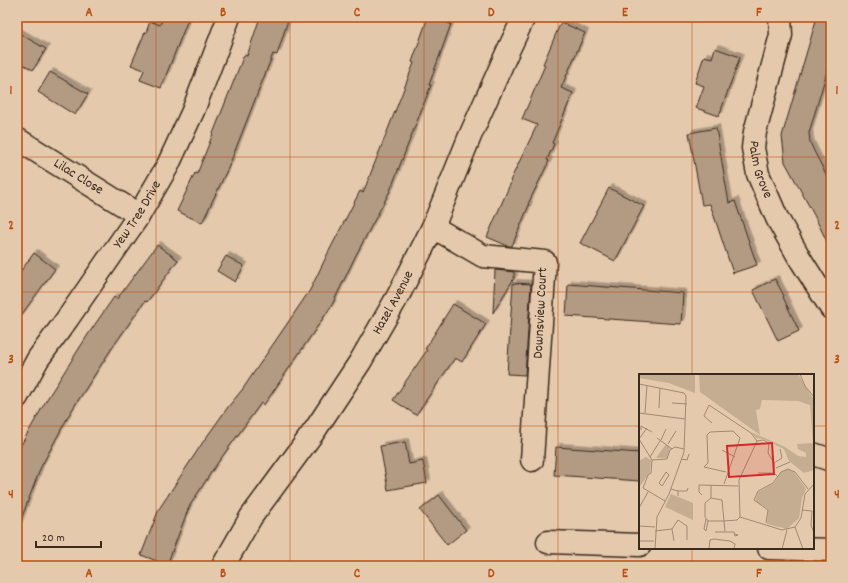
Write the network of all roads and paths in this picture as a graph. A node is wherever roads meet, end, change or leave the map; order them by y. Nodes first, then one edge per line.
1 (229, 17) edge
2 (524, 17) edge
3 (780, 17) edge
4 (17, 139) edge
5 (139, 215) junction
6 (433, 227) junction
7 (831, 308) edge
8 (17, 397) edge
9 (814, 454) edge
10 (532, 460) dead end
11 (831, 460) edge
12 (548, 542) dead end
13 (639, 544) edge
14 (800, 549) edge
15 (831, 550) edge
16 (223, 566) edge

1 - 5 street, Yew Tree Drive
2 - 6 street, Hazel Avenue
3 - 7 street, Palm Grove
4 - 5 street, Lilac Close
5 - 8 street, Yew Tree Drive
6 - 10 street, Downsview Court
6 - 16 street, Hazel Avenue
9 - 11 street
12 - 13 street
14 - 15 street

